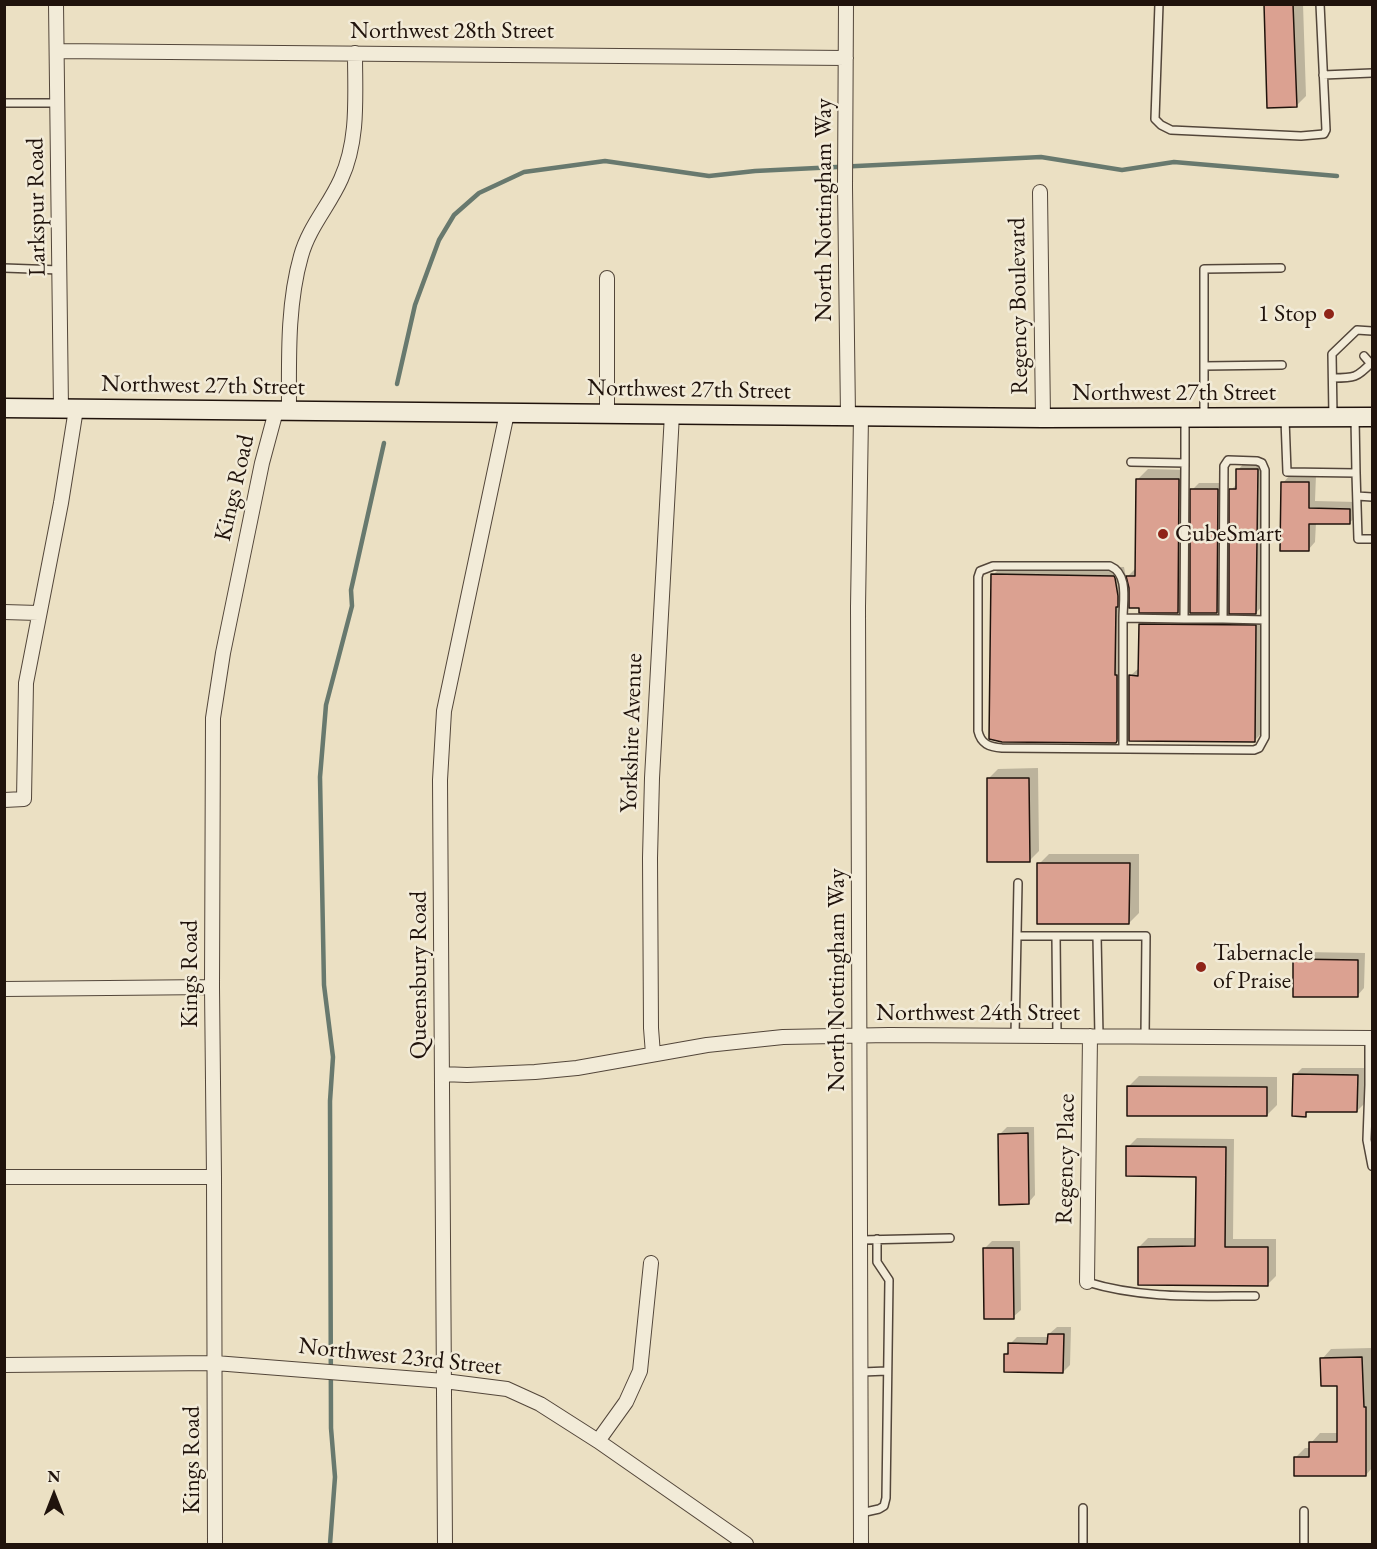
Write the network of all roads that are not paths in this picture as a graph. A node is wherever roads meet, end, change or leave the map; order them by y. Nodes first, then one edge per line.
1 (56, 4) edge
2 (846, 4) edge
3 (1159, 4) edge
4 (1320, 4) edge
5 (57, 51) junction
6 (355, 53) junction
7 (846, 58) junction
8 (1372, 73) edge
9 (1323, 75) junction
10 (4, 103) edge
11 (58, 103) junction
12 (1040, 192) dead end
13 (4, 268) edge
14 (1281, 268) dead end
15 (60, 270) junction
16 (607, 278) dead end
17 (1372, 331) edge
18 (1364, 356) dead end
19 (1372, 363) edge
20 (1282, 365) dead end
21 (1204, 366) junction
22 (1333, 378) junction
23 (4, 408) edge
24 (69, 409) junction
25 (282, 411) junction
26 (507, 413) junction
27 (607, 414) junction
28 (672, 414) junction
29 (854, 416) junction
30 (1333, 416) junction
31 (1285, 417) junction
32 (1364, 417) edge
33 (1043, 418) junction
34 (1185, 418) junction
35 (1204, 418) junction
36 (1131, 462) dead end
37 (1185, 463) junction
38 (1356, 473) junction
39 (1357, 496) junction
40 (1372, 497) edge
41 (1372, 539) edge
42 (4, 612) edge
43 (39, 613) junction
44 (1123, 618) junction
45 (1184, 619) junction
46 (1223, 619) junction
47 (1265, 620) junction
48 (1123, 748) junction
49 (4, 800) edge
50 (1018, 883) dead end
51 (1017, 936) junction
52 (1056, 936) junction
53 (1097, 936) junction
54 (212, 987) junction
55 (4, 989) edge
56 (860, 1036) junction
57 (1015, 1036) junction
58 (1057, 1036) junction
59 (1095, 1036) junction
60 (1145, 1036) junction
61 (1371, 1038) edge
62 (653, 1054) junction
63 (442, 1074) junction
64 (1371, 1085) edge
65 (1372, 1166) edge
66 (4, 1177) edge
67 (214, 1177) junction
68 (950, 1238) dead end
69 (861, 1239) junction
70 (877, 1239) junction
71 (651, 1263) dead end
72 (1087, 1282) joint
73 (1256, 1296) dead end
74 (215, 1363) junction
75 (4, 1365) edge
76 (887, 1371) junction
77 (862, 1372) junction
78 (444, 1381) junction
79 (598, 1441) junction
80 (1083, 1508) dead end
81 (1304, 1511) dead end
82 (861, 1514) junction
83 (215, 1545) edge
84 (445, 1545) edge
85 (746, 1545) edge
86 (861, 1545) edge
87 (1083, 1545) edge
88 (1304, 1545) edge

1 - 5 street, Larkspur Road
2 - 7 street, North Nottingham Way
3 - 9 lane
4 - 9 lane
5 - 6 street, Northwest 28th Street
5 - 11 street, Larkspur Road
6 - 7 street, Northwest 28th Street
6 - 25 street, Kings Road
7 - 29 street, North Nottingham Way
8 - 9 lane
10 - 11 lane
11 - 15 street, Larkspur Road
12 - 33 street, Regency Boulevard
13 - 15 lane
14 - 21 lane
15 - 24 street, Larkspur Road
16 - 27 street
17 - 22 lane
18 - 19 lane
19 - 22 lane
20 - 21 lane
21 - 35 lane
22 - 30 lane
23 - 24 main road, Northwest 27th Street
24 - 25 main road, Northwest 27th Street
24 - 43 street, Larkspur Road
25 - 26 main road, Northwest 27th Street
25 - 54 street, Kings Road
26 - 27 main road, Northwest 27th Street
26 - 63 street, Queensbury Road
27 - 28 main road, Northwest 27th Street
28 - 29 main road, Northwest 27th Street
28 - 62 street, Yorkshire Avenue
29 - 33 main road, Northwest 27th Street
29 - 56 street, North Nottingham Way
30 - 31 main road, Northwest 27th Street
30 - 32 main road, Northwest 27th Street
31 - 35 main road, Northwest 27th Street
31 - 38 lane
32 - 38 lane
33 - 34 main road, Northwest 27th Street
34 - 35 main road, Northwest 27th Street
34 - 37 lane
36 - 37 lane
37 - 45 lane
38 - 39 lane
39 - 40 lane
39 - 41 lane
42 - 43 street
43 - 49 street, Larkspur Road
44 - 45 lane
44 - 48 lane
44 - 48 lane
45 - 46 lane
46 - 47 lane
46 - 47 lane
47 - 48 lane
50 - 51 lane
51 - 52 lane
51 - 57 lane
52 - 53 lane
52 - 58 lane
53 - 59 lane
53 - 60 lane
54 - 55 street
54 - 67 street, Kings Road
56 - 57 street, Northwest 24th Street
56 - 62 street, Northwest 24th Street
56 - 69 street, North Nottingham Way
57 - 58 street, Northwest 24th Street
58 - 59 street, Northwest 24th Street
59 - 60 street, Northwest 24th Street
59 - 72 street, Regency Place
60 - 61 street, Northwest 24th Street
61 - 64 lane
62 - 63 street, Northwest 24th Street
63 - 78 street, Queensbury Road
64 - 65 lane
66 - 67 street
67 - 74 street, Kings Road
68 - 70 lane
69 - 70 lane
69 - 77 street, North Nottingham Way
70 - 76 lane
71 - 79 street
72 - 73 lane
74 - 75 street, Northwest 23rd Street
74 - 78 street, Northwest 23rd Street
74 - 83 street, Kings Road
76 - 77 lane
76 - 82 lane
77 - 82 street, North Nottingham Way
78 - 79 street, Northwest 23rd Street
78 - 84 street, Queensbury Road
79 - 85 street, Northwest 23rd Street
80 - 87 lane
81 - 88 lane
82 - 86 street, North Nottingham Way

